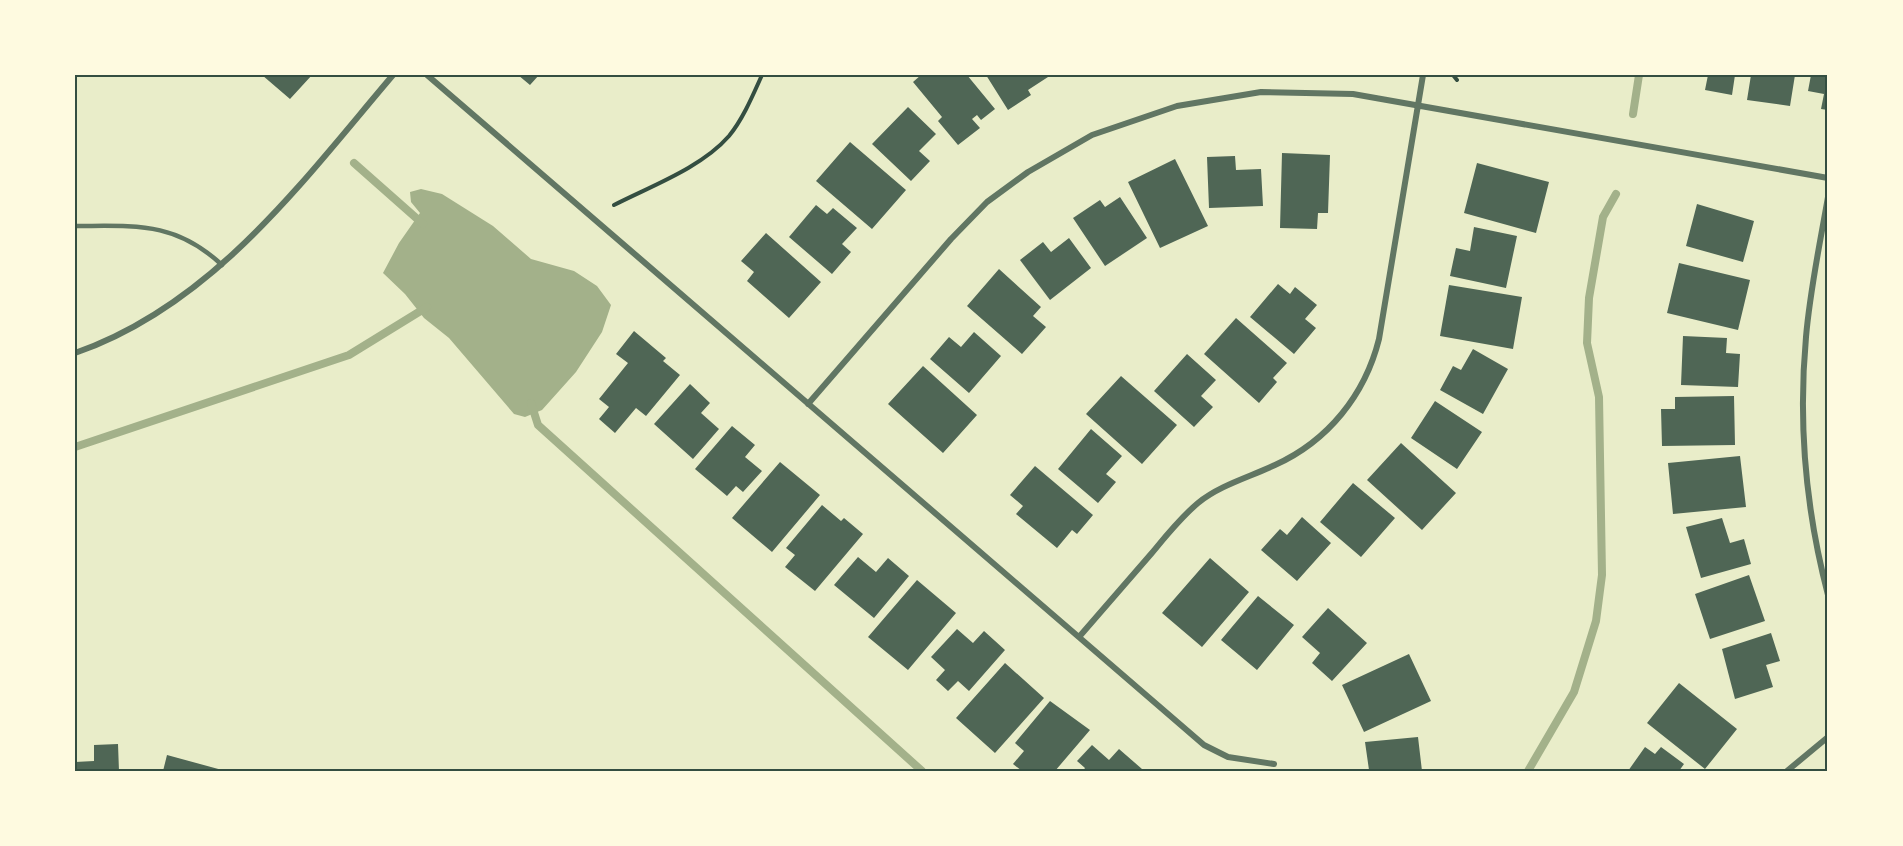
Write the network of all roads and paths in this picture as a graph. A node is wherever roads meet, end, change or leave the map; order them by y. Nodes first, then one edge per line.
1 (393, 75) edge
2 (427, 75) edge
3 (762, 75) edge
4 (1423, 75) edge
5 (1453, 75) edge
6 (1457, 80) dead end
7 (1418, 104) junction
8 (1828, 178) edge
9 (1828, 197) edge
10 (614, 205) dead end
11 (75, 226) edge
12 (222, 265) junction
13 (75, 353) edge
14 (808, 404) junction
15 (1828, 595) edge
16 (1079, 637) junction
17 (1828, 737) edge
18 (1274, 764) dead end
19 (1787, 771) edge

1 - 12 street
2 - 14 street
3 - 10 path
4 - 7 street
5 - 6 path
7 - 8 street
7 - 14 street
7 - 16 street
9 - 15 street
11 - 12 lane
12 - 13 street
14 - 16 street
16 - 18 street
17 - 19 street

